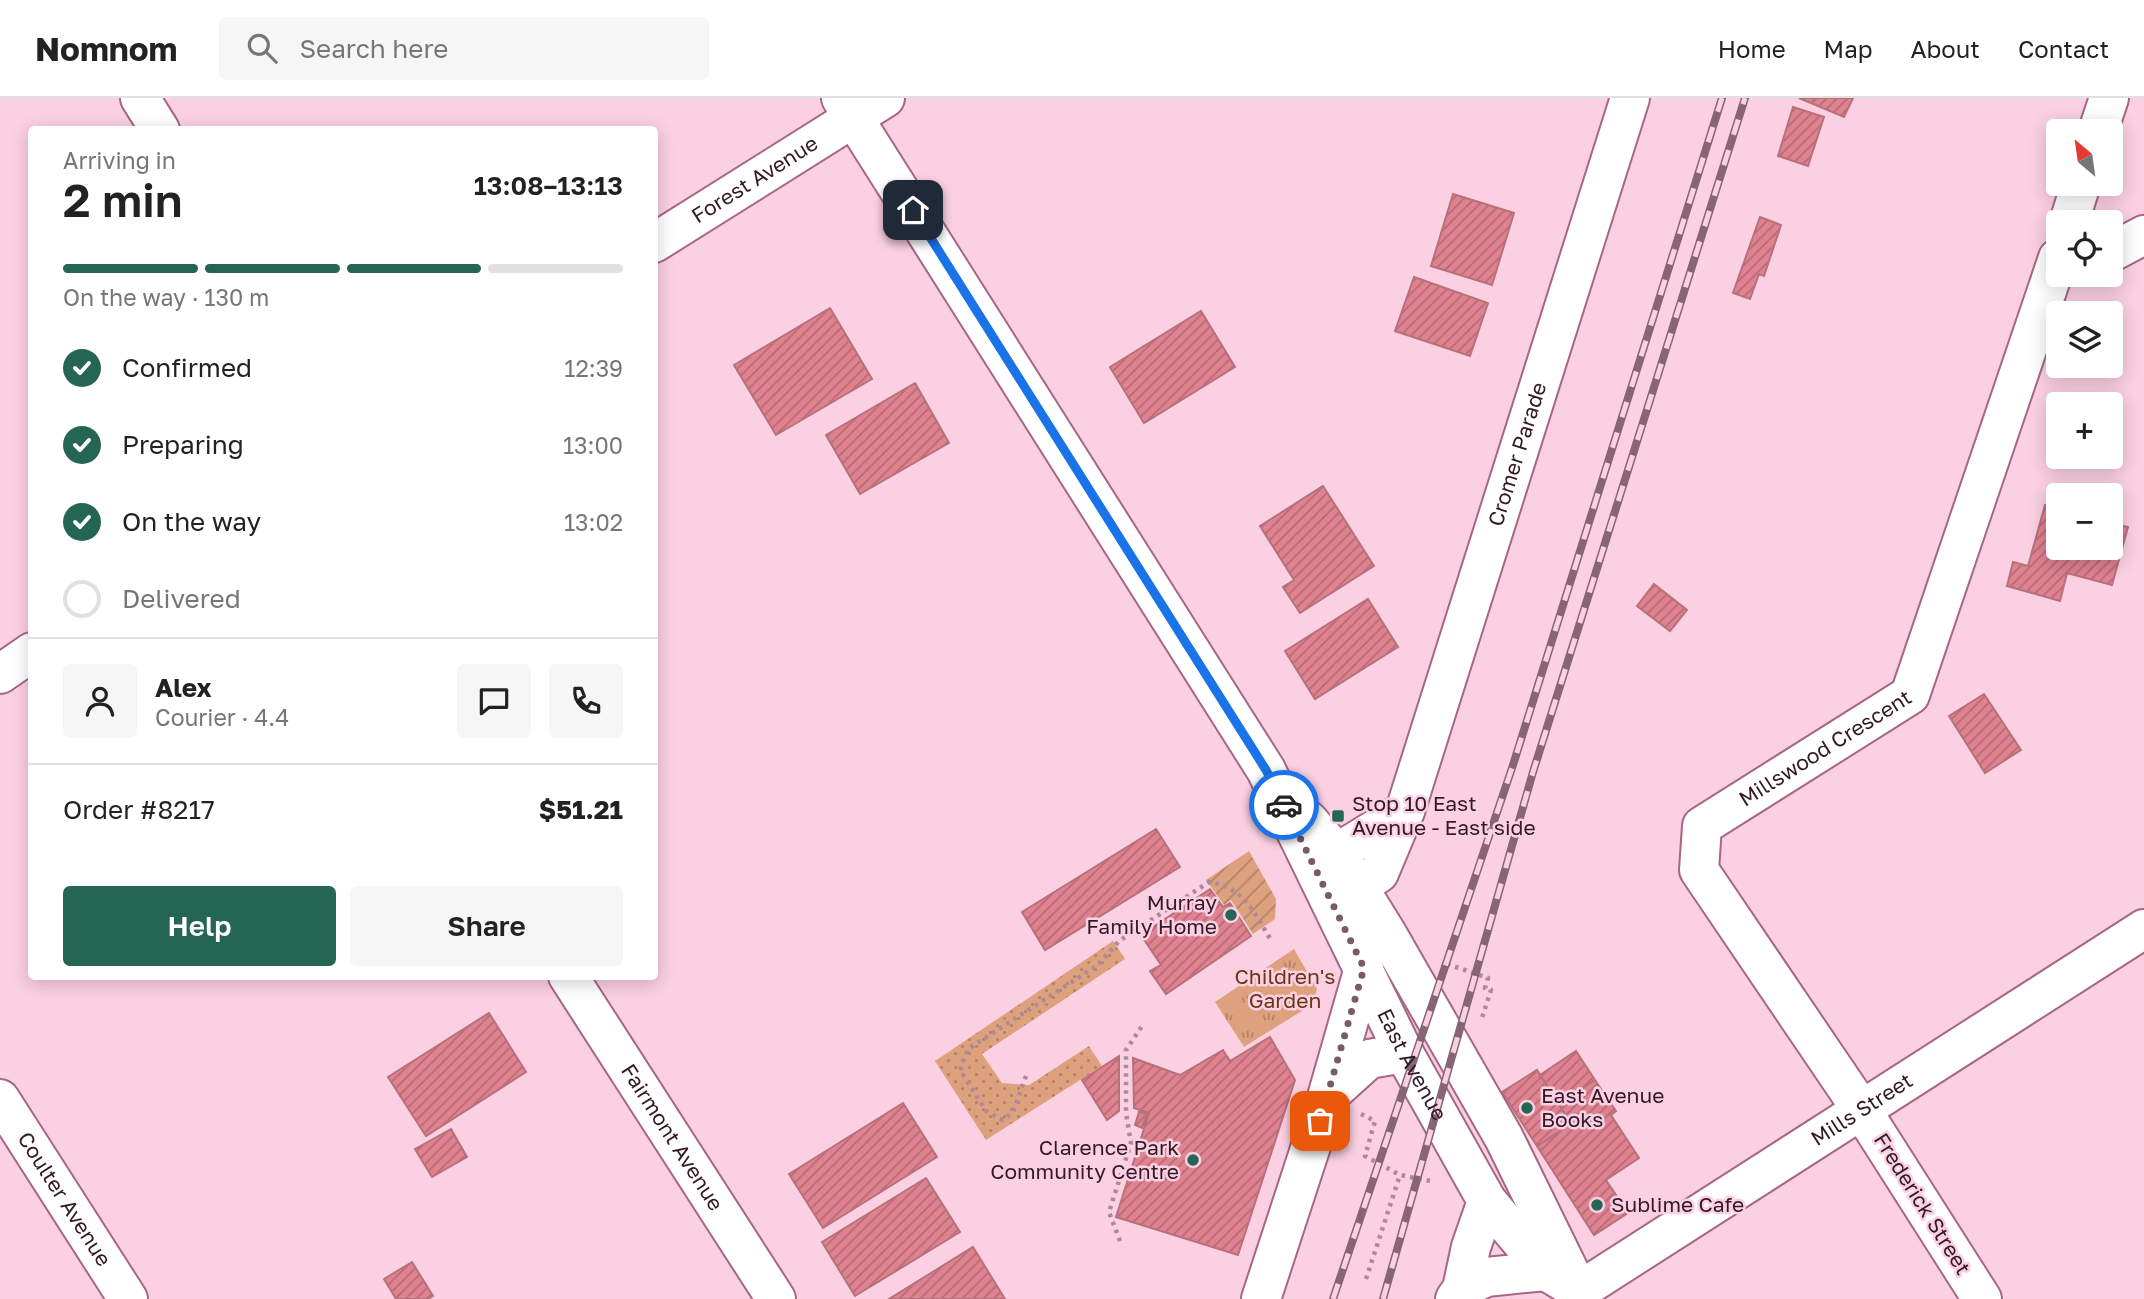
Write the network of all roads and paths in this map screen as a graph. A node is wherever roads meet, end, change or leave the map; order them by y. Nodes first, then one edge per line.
1 (140, 98) edge
2 (1630, 98) edge
3 (2109, 98) edge
4 (860, 104) edge
5 (2102, 119) edge
6 (158, 126) edge
7 (2144, 234) edge
8 (658, 240) edge
9 (2123, 246) edge
10 (2048, 287) edge
11 (28, 655) edge
12 (0, 674) edge
13 (1266, 770) junction
14 (1405, 811) junction
15 (1337, 853) junction
16 (1358, 886) junction
17 (2144, 929) edge
18 (1270, 940) dead end
19 (1364, 968) junction
20 (571, 980) edge
21 (1144, 1023) dead end
22 (1404, 1053) junction
23 (1026, 1076) dead end
24 (1327, 1097) junction
25 (0, 1099) edge
26 (1861, 1109) junction
27 (1400, 1175) junction
28 (1429, 1180) dead end
29 (1487, 1201) junction
30 (1120, 1241) dead end
31 (1546, 1271) junction
32 (1366, 1279) dead end
33 (1459, 1294) edge
34 (1581, 1295) edge
35 (128, 1299) edge
36 (776, 1299) edge
37 (1262, 1299) edge
38 (1982, 1299) edge

1 - 6 street
2 - 14 street, Cromer Parade
3 - 5 street
4 - 8 street, Forest Avenue
4 - 13 street, East Avenue
7 - 9 street
10 - 26 street, Millswood Crescent
11 - 12 street
13 - 15 street, East Avenue
13 - 19 street, East Avenue
14 - 15 street
14 - 16 street, Cromer Parade
15 - 16 street, East Avenue
16 - 34 street, East Avenue
17 - 26 street, Mills Street
18 - 23 path
19 - 22 street, East Avenue
19 - 24 street
20 - 36 street, Fairmont Avenue
21 - 30 path
22 - 24 street
22 - 29 street, East Avenue
24 - 27 path
24 - 37 street
25 - 35 street, Coulter Avenue
26 - 34 street, Mills Street
26 - 38 street, Frederick Street
27 - 28 path
27 - 32 path
29 - 31 street, East Avenue
29 - 33 street
31 - 33 street
31 - 34 street, East Avenue

